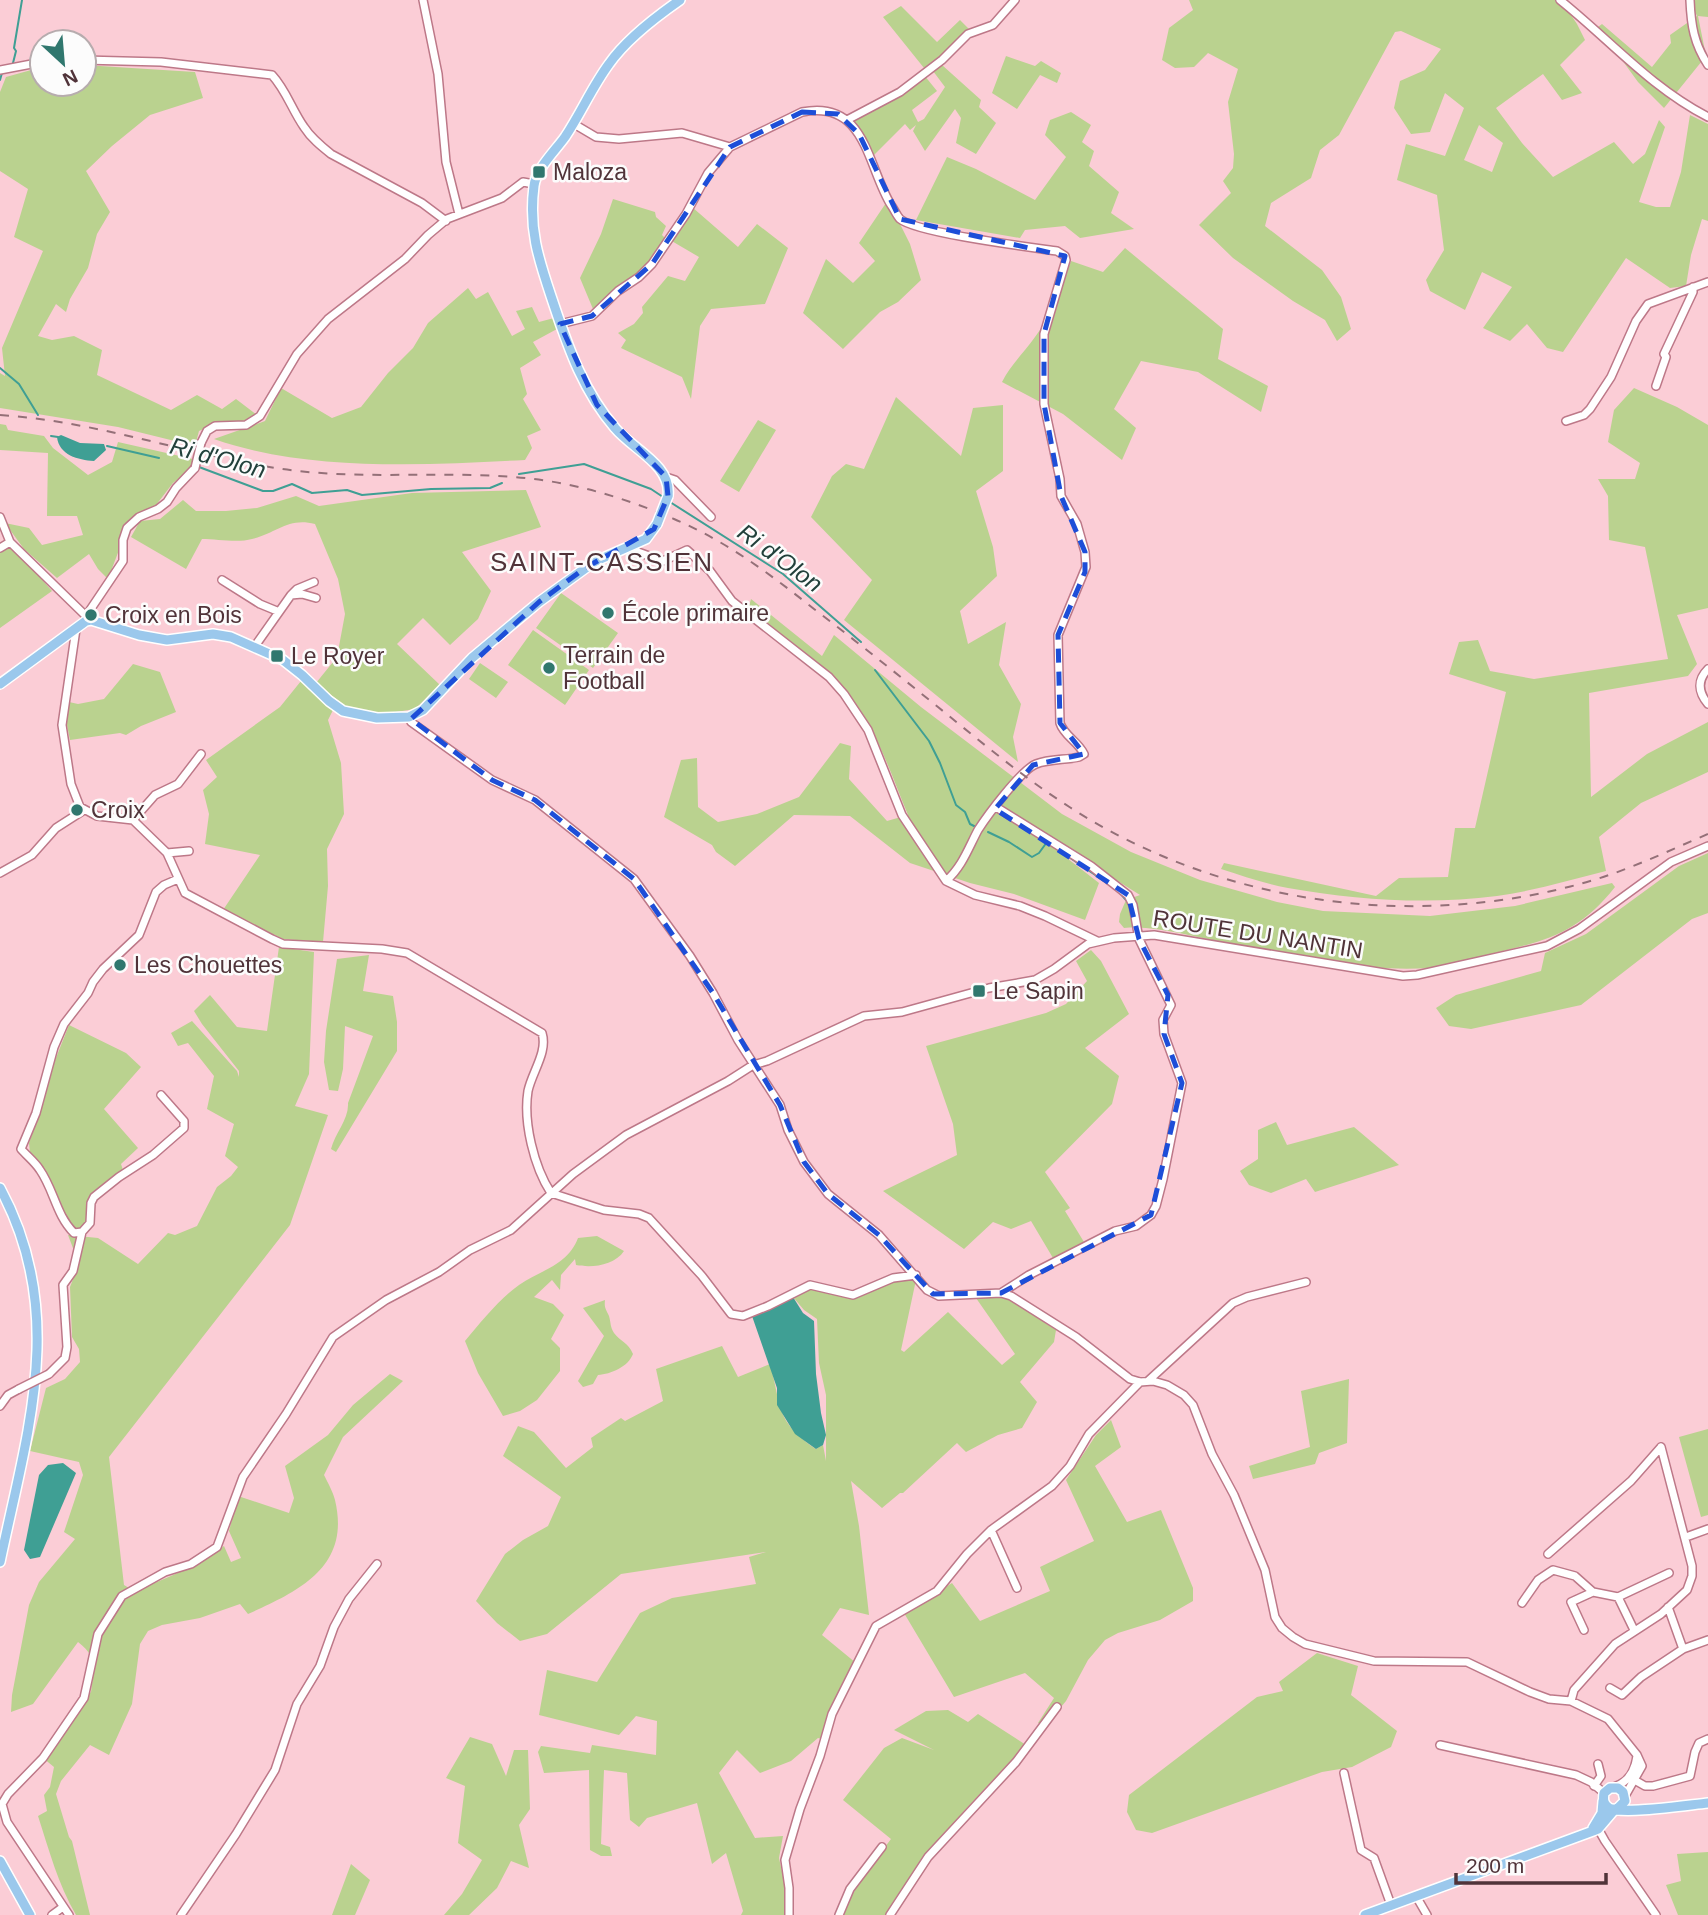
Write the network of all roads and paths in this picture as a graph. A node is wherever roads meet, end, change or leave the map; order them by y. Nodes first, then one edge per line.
1 (424, 0) edge
2 (680, 0) edge
3 (1015, 0) edge
4 (1560, 0) edge
5 (1690, 0) edge
6 (98, 60) edge
7 (28, 65) edge
8 (1708, 65) edge
9 (0, 71) edge
10 (1708, 117) edge
11 (847, 120) junction
12 (574, 124) junction
13 (730, 147) junction
14 (534, 184) junction
15 (460, 214) junction
16 (446, 221) junction
17 (1708, 282) edge
18 (1693, 287) junction
19 (560, 324) junction
20 (1656, 386) dead end
21 (1566, 421) dead end
22 (666, 477) junction
23 (0, 517) edge
24 (711, 517) dead end
25 (10, 542) junction
26 (631, 546) junction
27 (0, 548) edge
28 (222, 580) dead end
29 (314, 582) dead end
30 (291, 595) junction
31 (316, 598) dead end
32 (277, 611) junction
33 (87, 618) junction
34 (76, 629) junction
35 (255, 646) junction
36 (1708, 669) edge
37 (0, 684) edge
38 (1708, 704) edge
39 (409, 716) junction
40 (201, 754) dead end
41 (996, 807) junction
42 (84, 810) junction
43 (133, 820) junction
44 (1708, 845) edge
45 (189, 851) dead end
46 (167, 853) junction
47 (0, 873) edge
48 (178, 879) junction
49 (946, 881) junction
50 (1138, 936) junction
51 (1097, 941) junction
52 (753, 1065) junction
53 (161, 1095) dead end
54 (0, 1188) edge
55 (551, 1193) junction
56 (82, 1232) junction
57 (916, 1275) junction
58 (1306, 1282) dead end
59 (1001, 1293) junction
60 (1144, 1382) junction
61 (0, 1406) edge
62 (1708, 1529) edge
63 (991, 1530) junction
64 (1686, 1537) junction
65 (1548, 1553) dead end
66 (0, 1562) edge
67 (377, 1564) dead end
68 (1668, 1573) dead end
69 (1017, 1588) dead end
70 (1593, 1592) junction
71 (1618, 1597) junction
72 (1522, 1603) dead end
73 (1668, 1607) junction
74 (1584, 1630) dead end
75 (1634, 1630) junction
76 (1708, 1640) edge
77 (1683, 1649) junction
78 (1610, 1688) dead end
79 (1571, 1701) junction
80 (1056, 1707) dead end
81 (1708, 1739) edge
82 (1440, 1745) dead end
83 (1598, 1764) dead end
84 (1344, 1773) dead end
85 (1632, 1779) junction
86 (1594, 1786) junction
87 (1614, 1787) junction
88 (1604, 1797) junction
89 (1625, 1797) junction
90 (1708, 1803) edge
91 (1617, 1809) junction
92 (1645, 1809) junction
93 (1597, 1827) junction
94 (881, 1847) dead end
95 (0, 1861) edge
96 (1416, 1896) junction
97 (1391, 1905) junction
98 (63, 1907) junction
99 (30, 1915) edge
100 (52, 1915) edge
101 (69, 1915) edge
102 (181, 1915) edge
103 (789, 1915) edge
104 (839, 1915) edge
105 (890, 1915) edge
106 (1365, 1915) edge
107 (1427, 1915) edge
108 (1656, 1915) edge

1 - 15 street
2 - 12 main road
3 - 11 street
4 - 10 street
5 - 8 street
6 - 16 street
7 - 9 street
11 - 13 street
11 - 41 street
12 - 13 street
12 - 14 main road
13 - 19 street
14 - 15 street
14 - 19 main road
15 - 16 street
16 - 33 street, bridge
17 - 18 street
18 - 20 street
18 - 21 street
19 - 22 main road
22 - 24 street
22 - 26 main road, bridge
23 - 25 street
25 - 27 street
25 - 33 street
26 - 39 main road
26 - 49 street
28 - 32 street
29 - 30 street
30 - 31 street
30 - 32 street
32 - 35 street
33 - 34 main road
33 - 35 main road
34 - 37 main road
34 - 42 street
35 - 39 main road
36 - 38 street
39 - 52 street
40 - 43 street
41 - 49 street
41 - 50 street
42 - 43 street
42 - 47 street
43 - 46 street
44 - 50 street, ROUTE DU NANTIN
45 - 46 street
46 - 48 street
48 - 55 street
48 - 56 street
49 - 51 street
50 - 51 street, ROUTE DU NANTIN
50 - 59 street
51 - 52 street, ROUTE DU NANTIN
52 - 55 street, ROUTE DU NANTIN
52 - 57 street
53 - 56 street
54 - 66 main road
55 - 57 street
55 - 98 street, ROUTE DU NANTIN
56 - 61 street, bridge
57 - 59 street
58 - 60 street
59 - 60 street
60 - 63 street
60 - 79 street
62 - 64 street
63 - 69 street
63 - 103 street
64 - 65 street
64 - 73 street
67 - 102 street
68 - 71 street
70 - 71 street
70 - 72 street
70 - 74 street
71 - 75 street
73 - 75 street
73 - 77 street
75 - 79 street
76 - 77 street
77 - 78 street
79 - 85 street
80 - 105 street
81 - 85 street
82 - 86 street
83 - 86 street
84 - 97 street
85 - 87 street
85 - 89 street
86 - 88 street
87 - 88 main road
87 - 89 main road
88 - 91 main road
88 - 93 main road
89 - 91 main road
89 - 92 main road
90 - 92 main road
91 - 92 main road
91 - 93 main road
93 - 96 main road
93 - 108 street
94 - 104 street
95 - 99 main road
96 - 97 main road
96 - 107 street
97 - 106 main road
98 - 100 street
98 - 101 street

